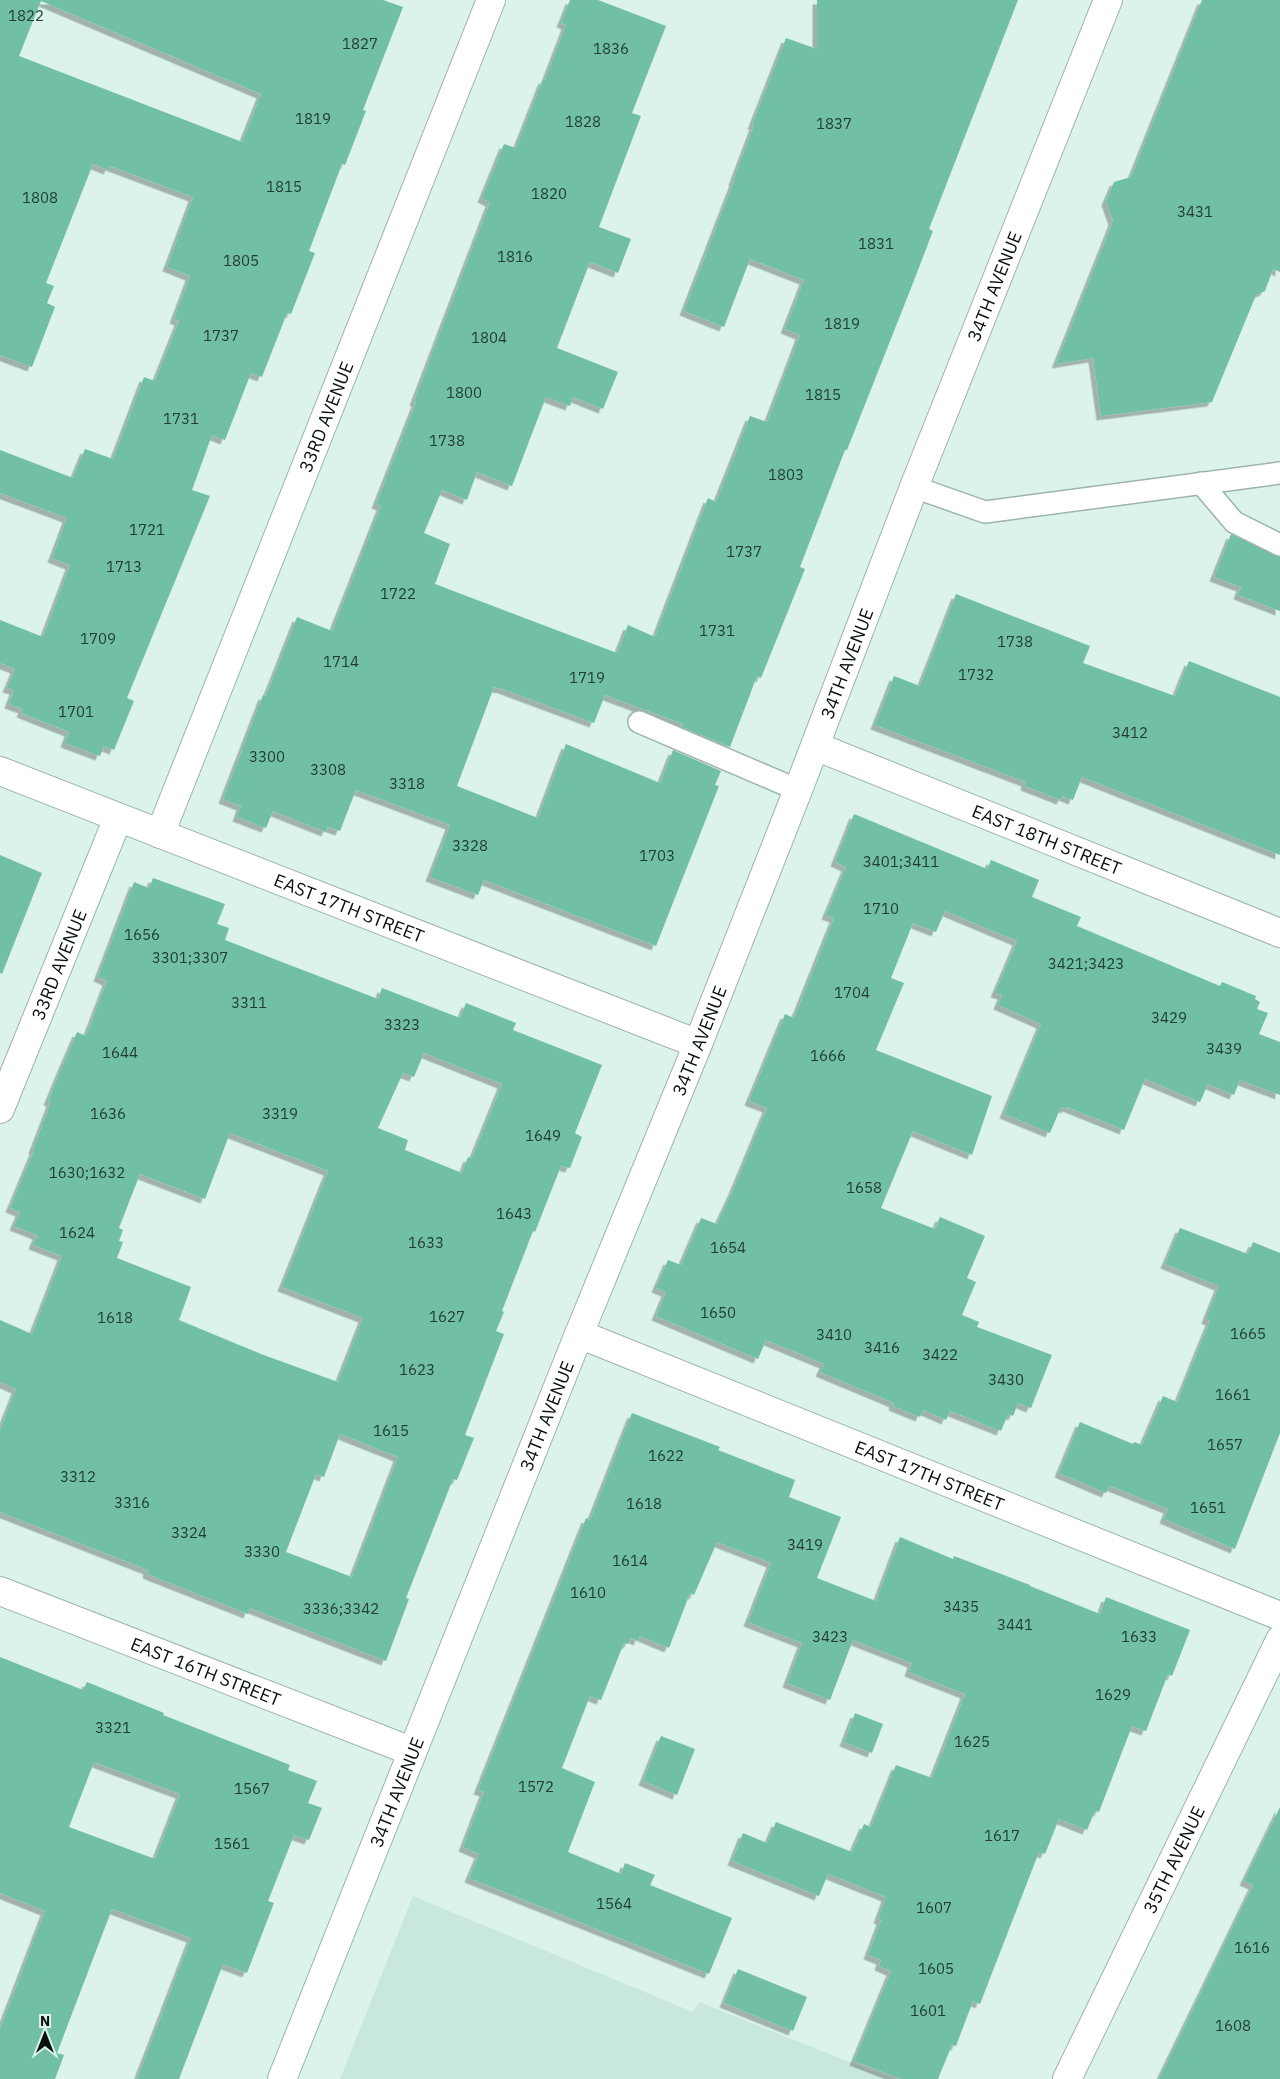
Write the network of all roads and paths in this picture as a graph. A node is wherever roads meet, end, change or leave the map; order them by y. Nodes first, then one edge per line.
1 (491, 0) edge
2 (1108, 0) edge
3 (1280, 472) edge
4 (1201, 483) junction
5 (914, 487) junction
6 (1280, 545) edge
7 (639, 722) dead end
8 (815, 746) junction
9 (0, 772) edge
10 (798, 790) junction
11 (118, 818) junction
12 (160, 834) junction
13 (1280, 933) edge
14 (698, 1044) junction
15 (0, 1110) edge
16 (579, 1334) junction
17 (0, 1591) edge
18 (1280, 1616) edge
19 (1280, 1640) edge
20 (411, 1751) junction
21 (282, 2079) edge
22 (1067, 2079) edge

1 - 12 street, 33RD AVENUE
2 - 5 street, 34TH AVENUE
3 - 4 lane
4 - 5 lane
4 - 6 lane
5 - 8 street, 34TH AVENUE
7 - 10 lane
8 - 10 street, 34TH AVENUE
8 - 13 street, EAST 18TH STREET
9 - 11 street, EAST 17TH STREET
10 - 14 street, 34TH AVENUE
11 - 12 street, EAST 17TH STREET
11 - 15 street, 33RD AVENUE
12 - 14 street, EAST 17TH STREET
14 - 16 street, 34TH AVENUE
16 - 18 street, EAST 17TH STREET
16 - 20 street, 34TH AVENUE
17 - 20 street, EAST 16TH STREET
19 - 22 street, 35TH AVENUE
20 - 21 street, 34TH AVENUE

